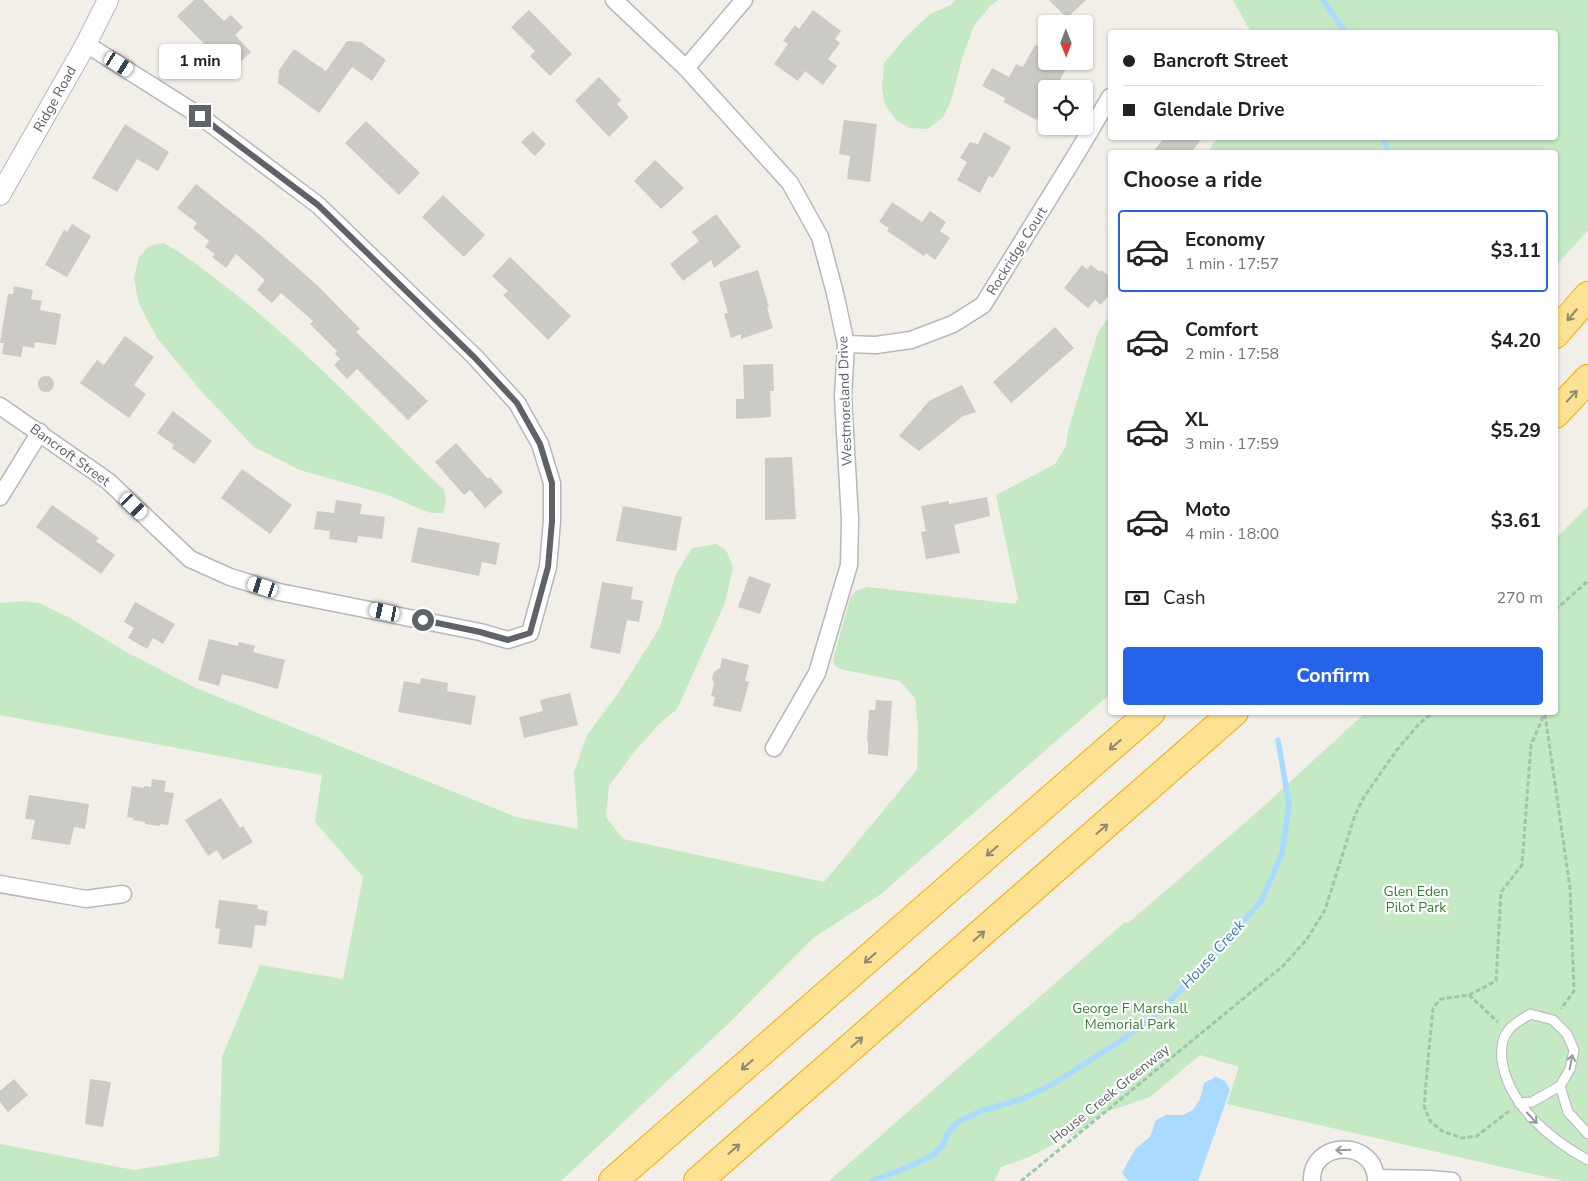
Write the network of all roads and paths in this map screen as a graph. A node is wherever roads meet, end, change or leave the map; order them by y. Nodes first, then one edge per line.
1 (108, 0) edge
2 (614, 0) edge
3 (744, 0) edge
4 (86, 44) junction
5 (686, 68) junction
6 (1108, 100) edge
7 (0, 195) edge
8 (1588, 296) edge
9 (1558, 331) edge
10 (846, 344) junction
11 (1588, 379) edge
12 (0, 406) edge
13 (1558, 411) edge
14 (40, 432) junction
15 (0, 496) edge
16 (1588, 581) edge
17 (1558, 607) edge
18 (1148, 715) edge
19 (1231, 715) edge
20 (1430, 715) edge
21 (1544, 715) edge
22 (1545, 715) edge
23 (774, 748) dead end
24 (0, 884) edge
25 (123, 894) dead end
26 (1469, 995) junction
27 (1553, 1020) junction
28 (1508, 1030) junction
29 (1560, 1086) junction
30 (1519, 1103) junction
31 (1588, 1134) edge
32 (1588, 1160) edge
33 (1376, 1180) edge
34 (614, 1181) edge
35 (698, 1181) edge
36 (1021, 1181) edge
37 (1312, 1181) edge
38 (1452, 1181) edge

1 - 4 street, Ridge Road
2 - 5 street, Westmoreland Drive
3 - 5 street
4 - 7 street, Ridge Road
4 - 14 street, Bancroft Street
5 - 10 street, Westmoreland Drive
6 - 10 street, Rockridge Court
8 -> 9 highway
10 - 23 street, Westmoreland Drive
13 -> 11 highway
12 - 14 street, Bancroft Street
14 - 15 street
16 - 17 path
18 -> 34 highway
35 -> 19 highway
20 - 36 path, House Creek Greenway
21 - 26 path
22 - 27 path
24 - 25 street
26 - 28 path
26 - 30 path
27 - 28 lane
29 -> 27 lane
28 - 30 lane
29 - 30 lane
29 - 31 lane
30 -> 32 lane
33 -> 37 street
33 - 38 street

